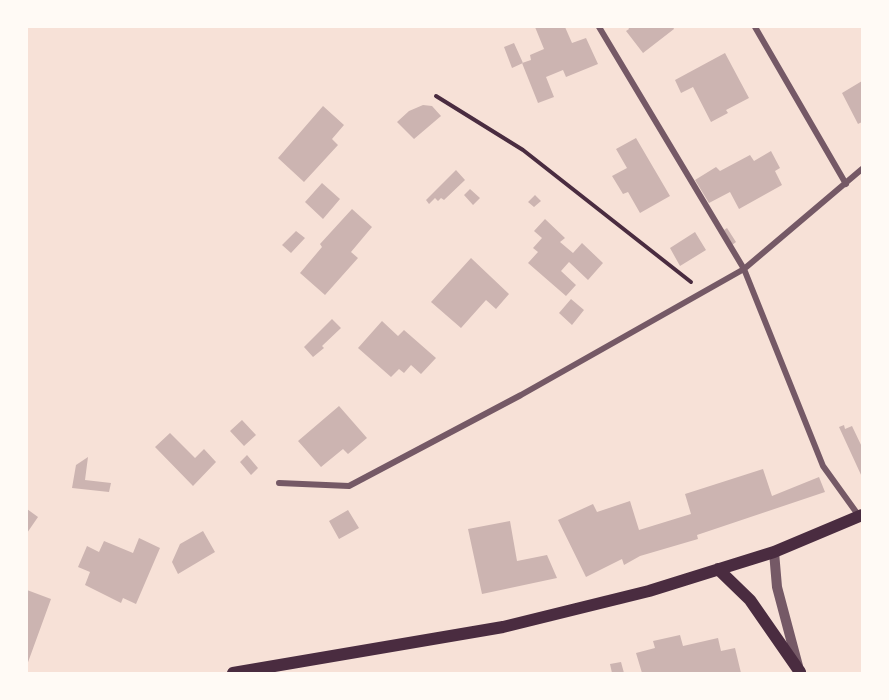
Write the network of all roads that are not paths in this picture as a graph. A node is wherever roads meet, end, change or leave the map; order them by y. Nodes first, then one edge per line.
1 (599, 27) edge
2 (755, 27) edge
3 (862, 169) edge
4 (846, 184) junction
5 (744, 269) junction
6 (279, 483) dead end
7 (861, 516) edge
8 (774, 552) junction
9 (718, 569) junction
10 (800, 672) edge
11 (233, 673) edge

1 - 5 street
2 - 4 street
3 - 4 street
4 - 5 street
5 - 6 street
5 - 7 street
7 - 8 main road
8 - 9 main road
8 - 10 street
9 - 10 main road
9 - 11 main road

